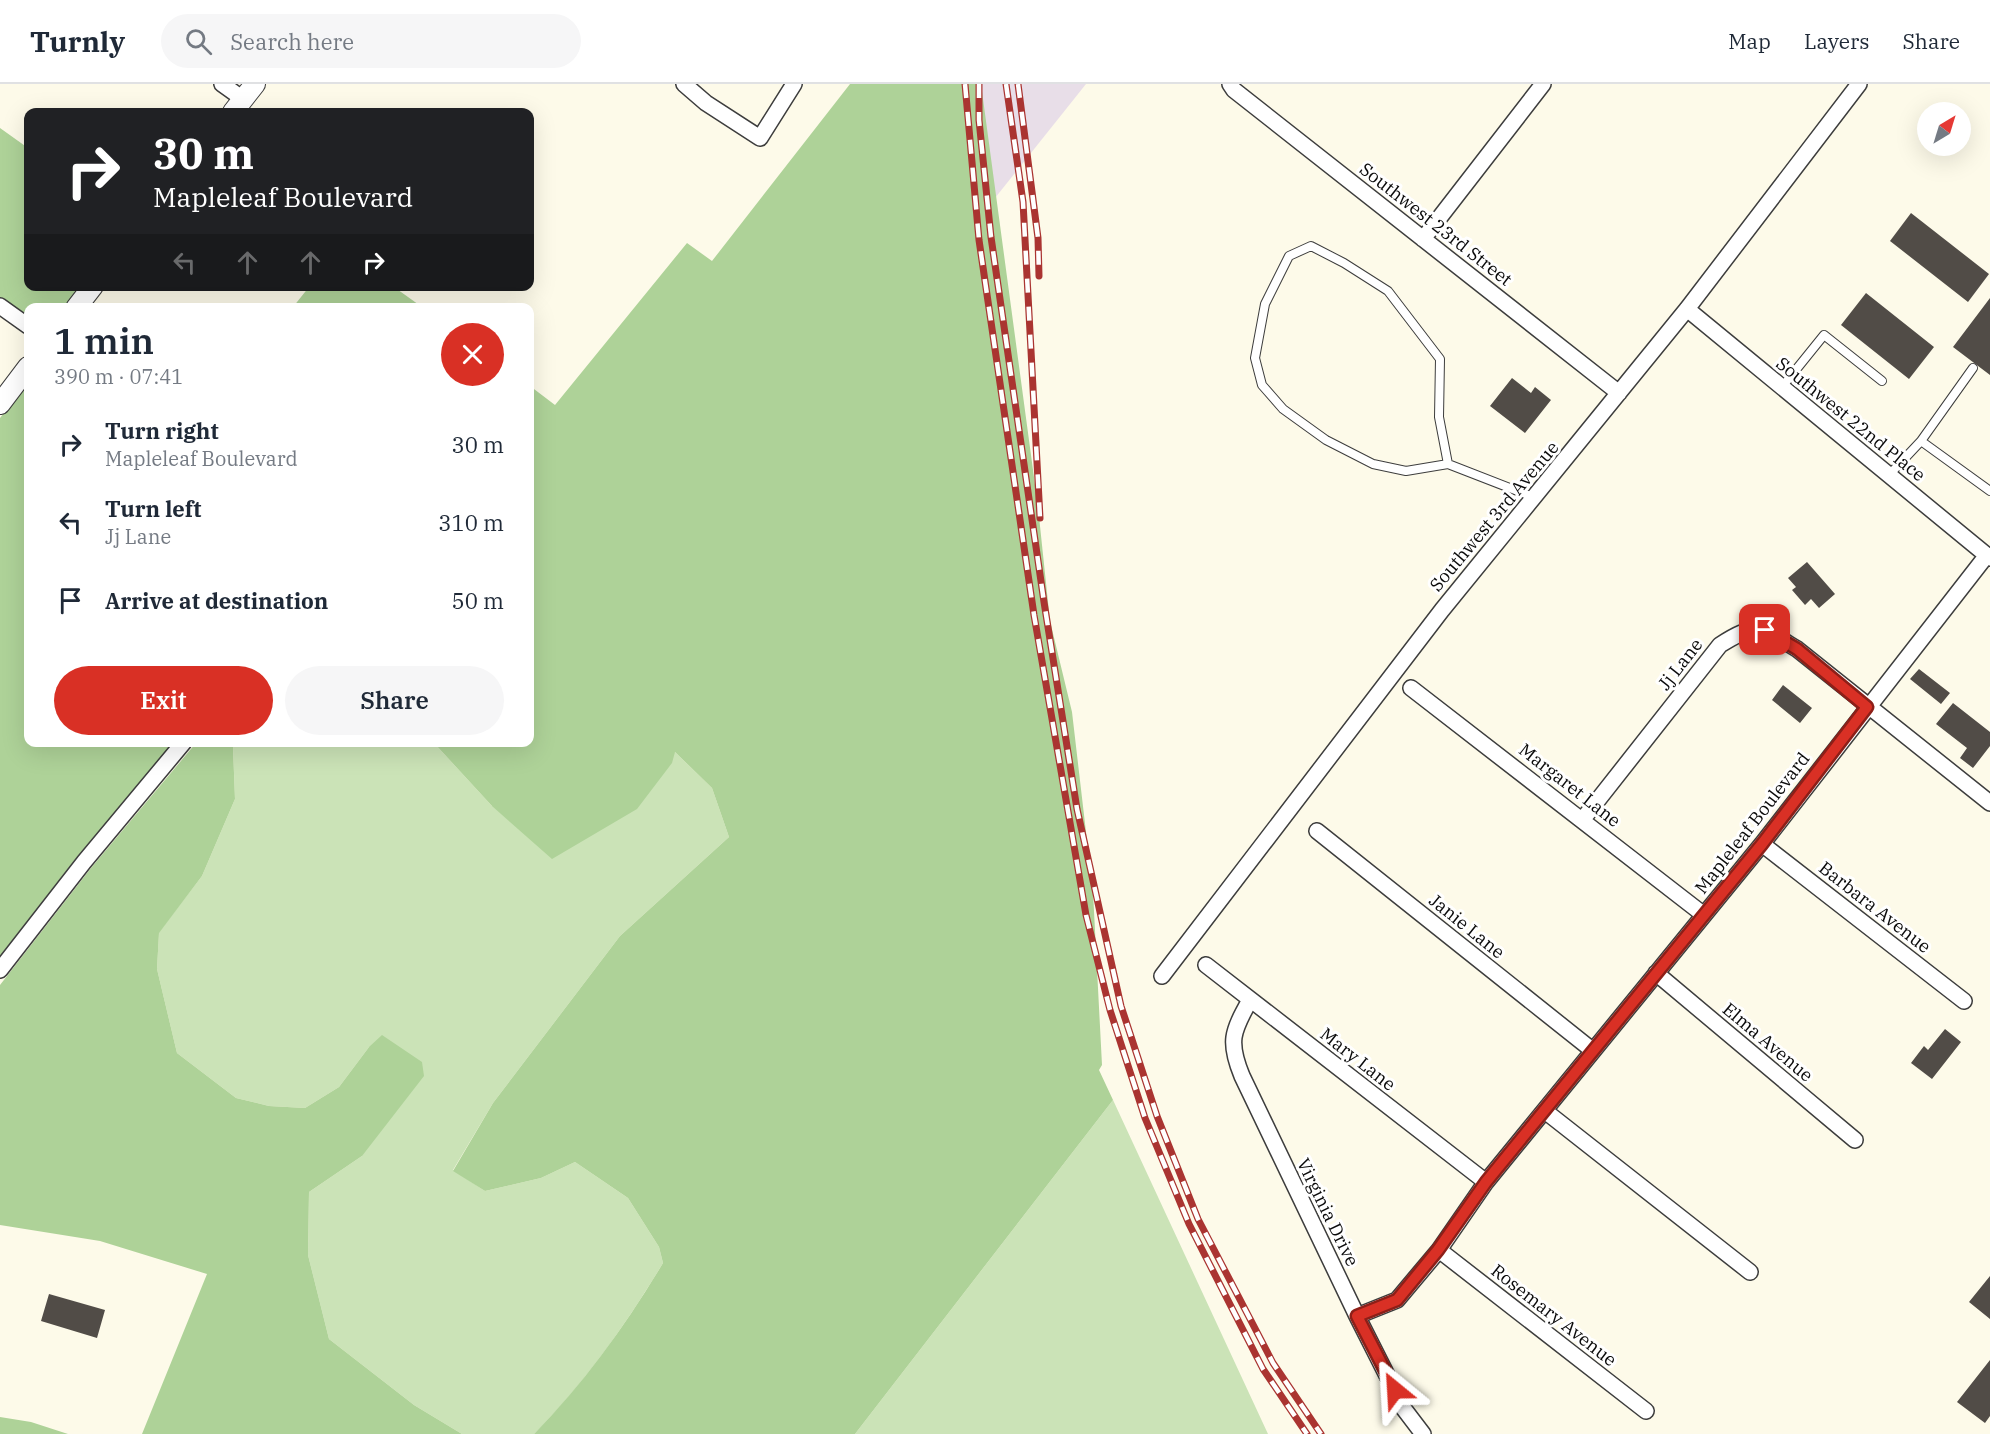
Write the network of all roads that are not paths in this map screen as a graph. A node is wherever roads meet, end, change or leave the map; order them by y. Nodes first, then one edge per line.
1 (222, 84) edge
2 (684, 84) edge
3 (794, 84) edge
4 (1230, 84) edge
5 (1543, 84) edge
6 (1859, 84) edge
7 (244, 99) edge
8 (1423, 238) junction
9 (89, 291) edge
10 (80, 303) edge
11 (0, 306) edge
12 (1687, 309) junction
13 (24, 323) edge
14 (1973, 368) dead end
15 (24, 373) edge
16 (1882, 381) dead end
17 (1782, 387) junction
18 (1619, 393) junction
19 (0, 404) edge
20 (1921, 441) junction
21 (1448, 464) junction
22 (1889, 475) junction
23 (1990, 491) edge
24 (1535, 498) junction
25 (1988, 557) edge
26 (1412, 688) dead end
27 (1867, 707) junction
28 (180, 747) edge
29 (1990, 803) edge
30 (1583, 819) junction
31 (1317, 831) dead end
32 (1762, 844) junction
33 (1704, 915) junction
34 (1206, 965) dead end
35 (0, 970) edge
36 (1656, 972) junction
37 (1162, 975) dead end
38 (1250, 1000) junction
39 (1964, 1001) dead end
40 (1592, 1050) junction
41 (1545, 1112) junction
42 (1855, 1140) dead end
43 (1486, 1182) junction
44 (1438, 1250) junction
45 (1750, 1272) dead end
46 (1357, 1316) junction
47 (1646, 1411) dead end
48 (1423, 1434) edge

1 - 7 street
2 - 3 street
4 - 8 street, Southwest 23rd Street
5 - 8 street
6 - 12 street, Southwest 3rd Avenue
8 - 18 street, Southwest 23rd Street
9 - 10 street
11 - 13 street
12 - 17 street, Southwest 22nd Place
12 - 18 street, Southwest 3rd Avenue
14 - 20 lane
15 - 19 street
16 - 17 lane
17 - 22 street, Southwest 22nd Place
18 - 24 street, Southwest 3rd Avenue
20 - 22 lane
20 - 23 lane
21 - 21 lane
21 - 24 lane
22 - 25 street, Southwest 22nd Place
24 - 37 street, Southwest 3rd Avenue
25 - 27 street, Mapleleaf Boulevard
26 - 30 street, Margaret Lane
27 - 29 street, Jj Lane
27 - 30 street, Jj Lane
27 - 32 street, Mapleleaf Boulevard
28 - 35 street
30 - 33 street, Margaret Lane
31 - 40 street, Janie Lane
32 - 33 street, Mapleleaf Boulevard
32 - 39 street, Barbara Avenue
33 - 36 street, Mapleleaf Boulevard
34 - 38 street, Mary Lane
36 - 40 street, Mapleleaf Boulevard
36 - 42 street, Elma Avenue
38 - 43 street, Mary Lane
38 - 46 street, Virginia Drive
40 - 41 street, Mapleleaf Boulevard
41 - 43 street, Mapleleaf Boulevard
41 - 45 street
43 - 44 street, Mapleleaf Boulevard
44 - 46 street, Mapleleaf Boulevard
44 - 47 street, Rosemary Avenue
46 - 48 street, Virginia Drive

